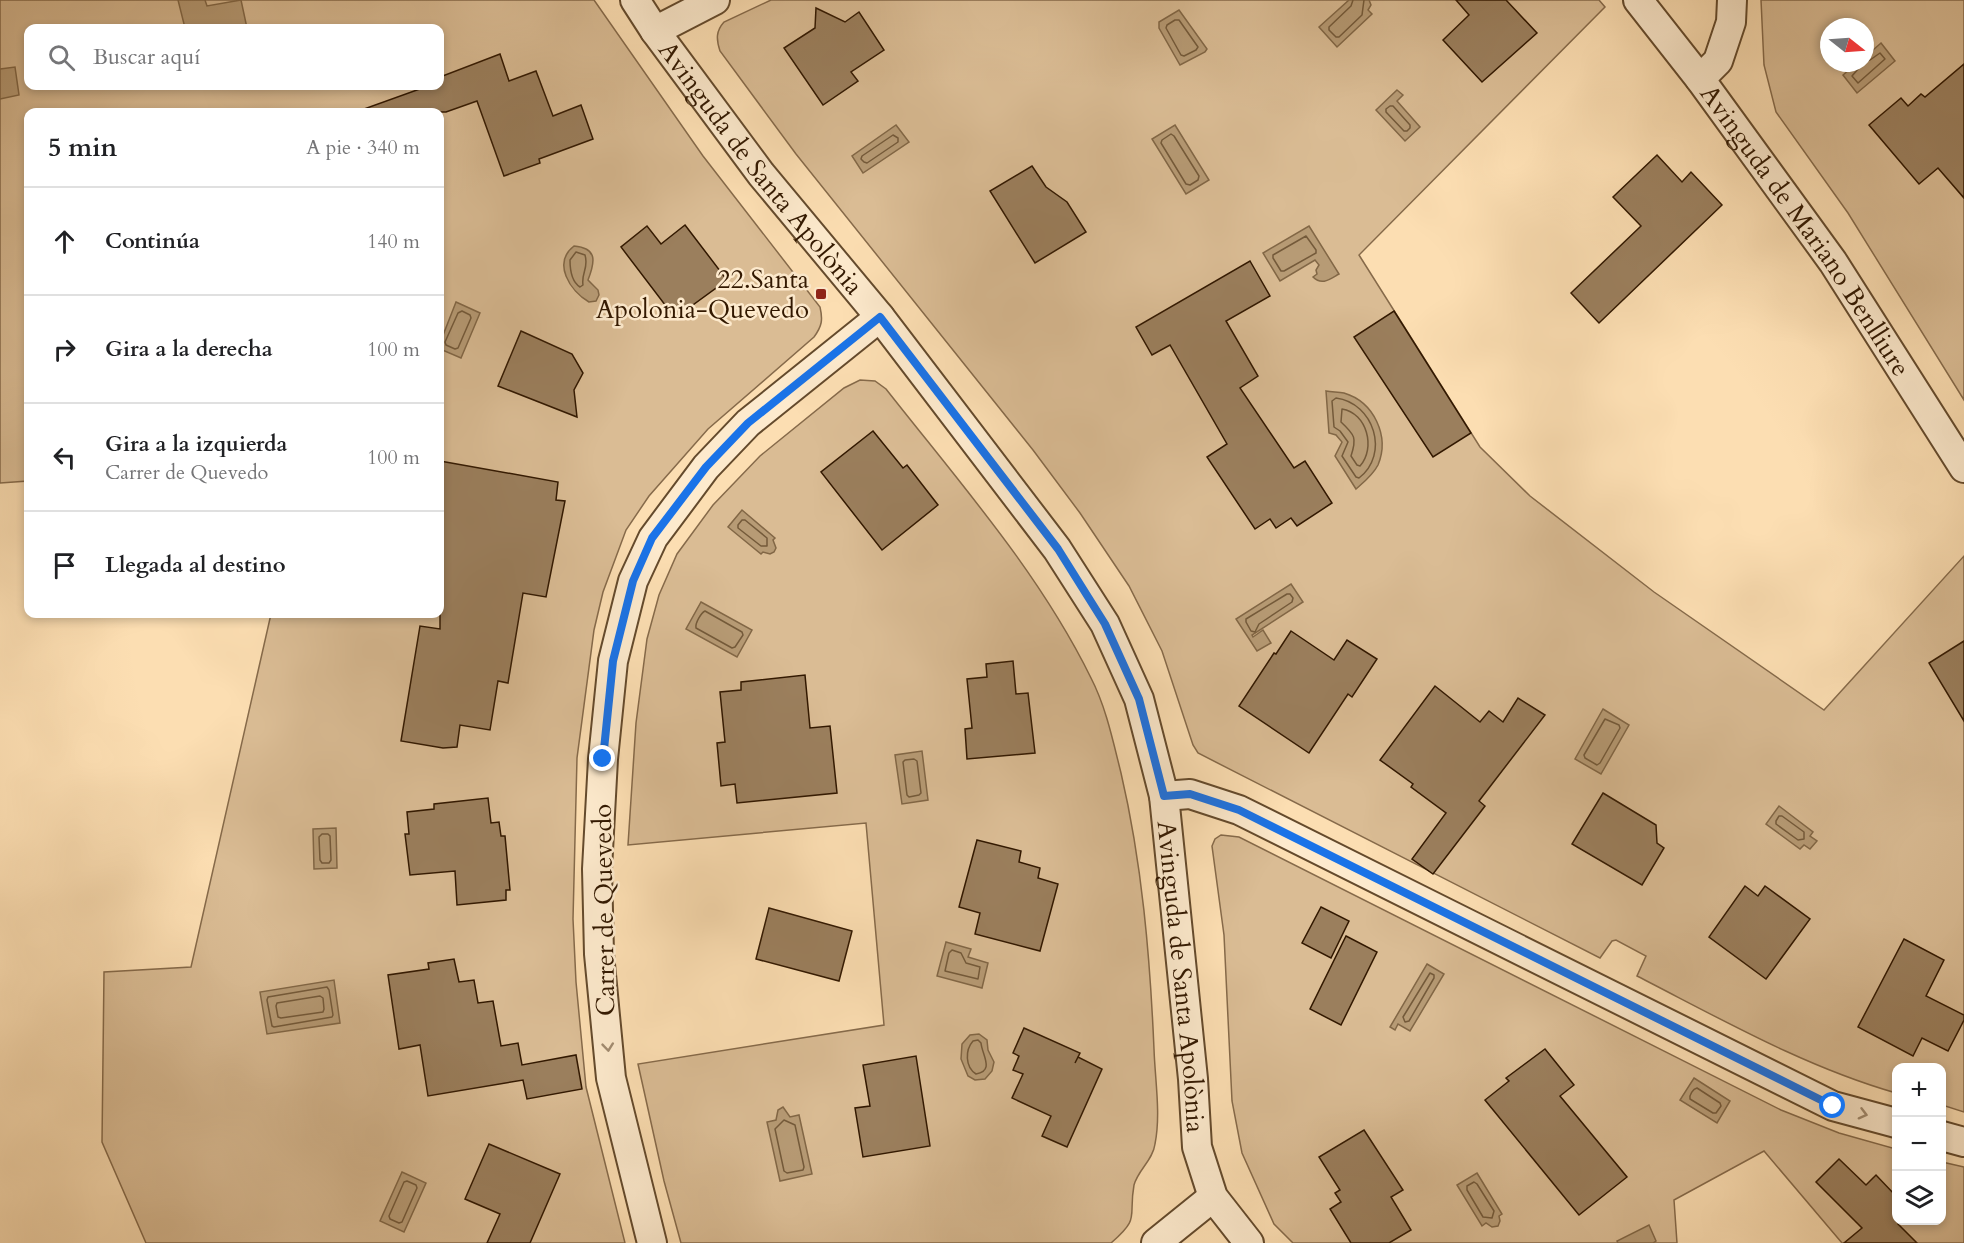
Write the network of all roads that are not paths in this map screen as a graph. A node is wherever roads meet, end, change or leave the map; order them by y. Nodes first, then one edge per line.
1 (635, 0) edge
2 (715, 0) edge
3 (1638, 0) edge
4 (1732, 0) edge
5 (655, 31) junction
6 (1700, 79) junction
7 (880, 317) junction
8 (1964, 468) edge
9 (1164, 796) junction
10 (1892, 1122) edge
11 (1946, 1137) edge
12 (1964, 1142) edge
13 (1214, 1197) junction
14 (652, 1243) edge
15 (1156, 1243) edge
16 (1249, 1243) edge

1 - 5 street, Avinguda de Santa Apolònia
2 - 5 street
3 - 6 street, Avinguda de Mariano Benlliure
4 - 6 street
5 - 7 street, Avinguda de Santa Apolònia
6 - 8 street, Avinguda de Mariano Benlliure
7 - 9 street, Avinguda de Santa Apolònia
7 -> 14 street, Carrer de Quevedo
9 -> 10 street
9 - 13 street, Avinguda de Santa Apolònia
11 - 12 street
13 - 15 street
13 - 16 street, Avinguda de Santa Apolònia

